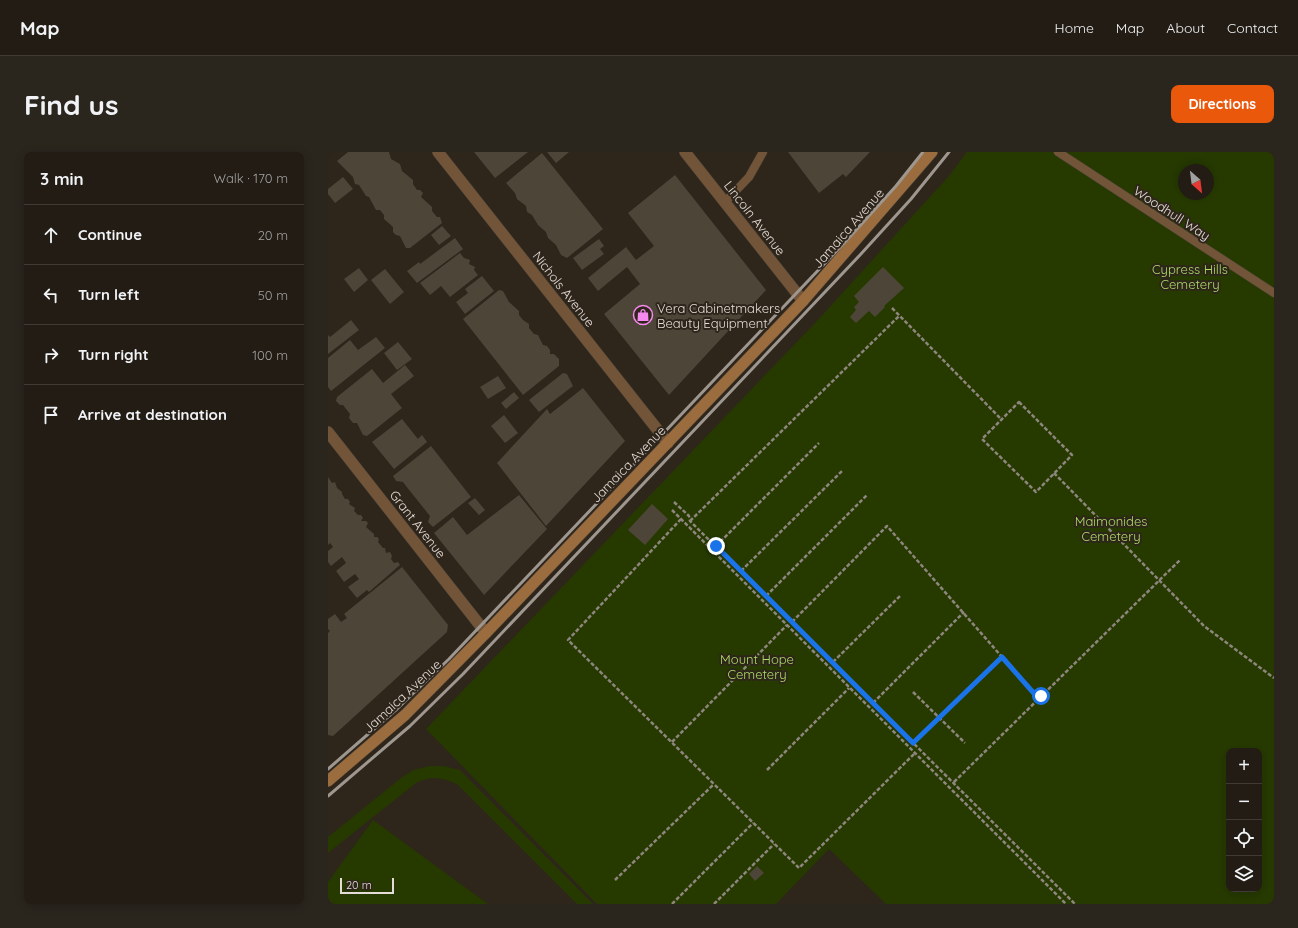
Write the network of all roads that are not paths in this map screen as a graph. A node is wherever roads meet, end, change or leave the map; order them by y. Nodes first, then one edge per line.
1 (438, 152) edge
2 (685, 152) edge
3 (763, 152) edge
4 (1058, 153) edge
5 (927, 154) edge
6 (725, 202) junction
7 (1274, 293) edge
8 (803, 301) junction
9 (328, 432) edge
10 (668, 443) junction
11 (486, 633) junction
12 (328, 781) edge

1 - 10 street, Nichols Avenue
2 - 6 street, Lincoln Avenue
3 - 6 lane
4 - 7 lane, Woodhull Way
5 - 8 main road, Jamaica Avenue
6 - 8 street, Lincoln Avenue
8 - 10 main road, Jamaica Avenue
9 - 11 street, Grant Avenue
10 - 11 main road, Jamaica Avenue
11 - 12 main road, Jamaica Avenue

